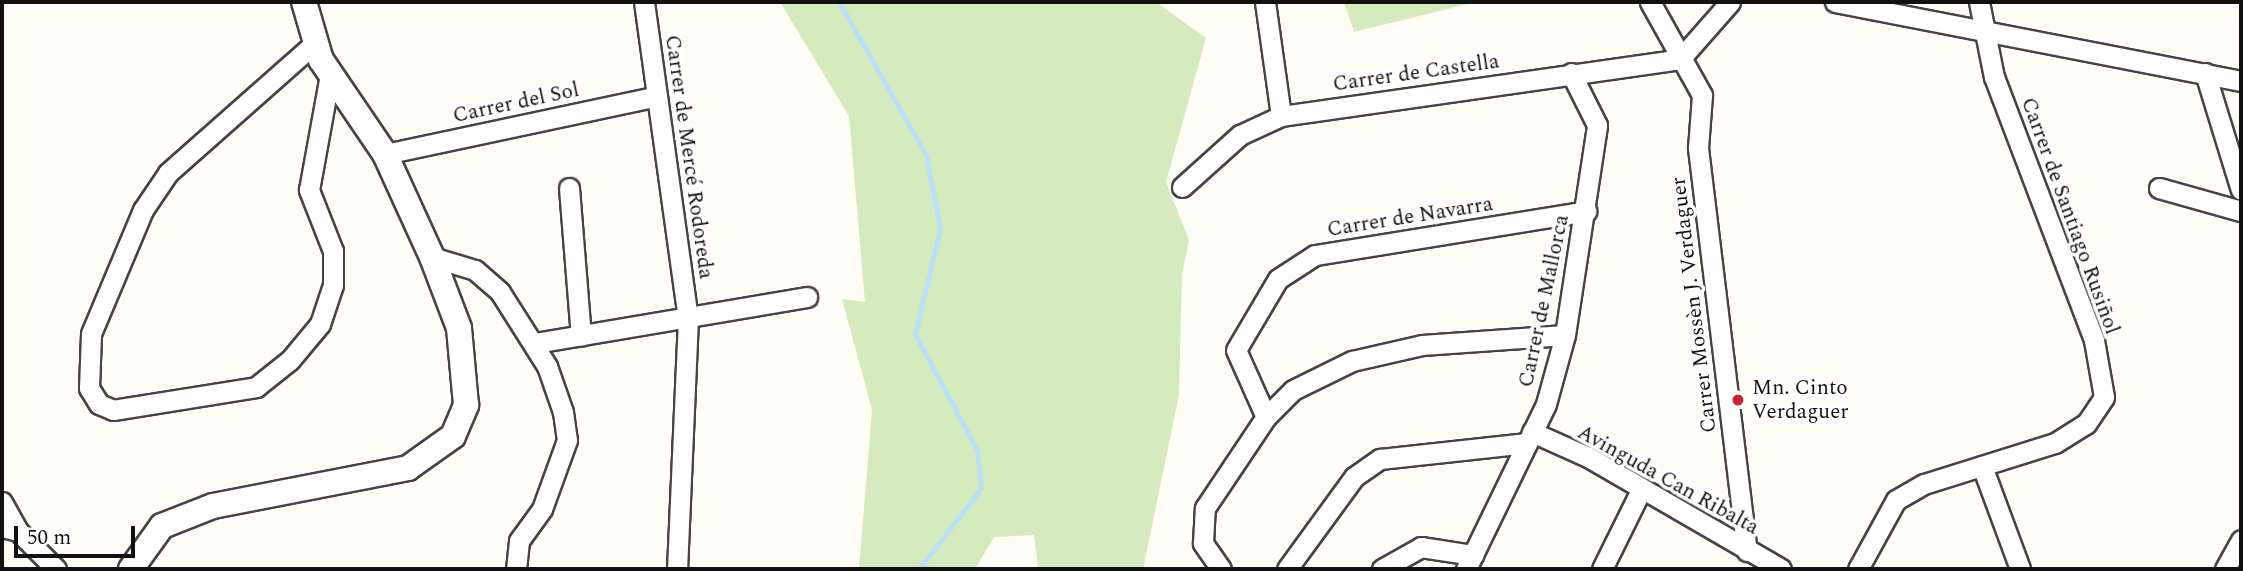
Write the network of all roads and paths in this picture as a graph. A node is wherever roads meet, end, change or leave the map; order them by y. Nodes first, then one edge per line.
1 (304, 2) edge
2 (643, 2) edge
3 (1265, 2) edge
4 (1650, 2) edge
5 (1730, 2) edge
6 (1835, 2) edge
7 (1979, 2) edge
8 (1983, 29) junction
9 (316, 42) junction
10 (1680, 59) junction
11 (1571, 73) junction
12 (2205, 73) junction
13 (330, 74) junction
14 (2241, 81) edge
15 (657, 96) junction
16 (1281, 116) junction
17 (385, 154) junction
18 (1182, 187) dead end
19 (569, 188) dead end
20 (2159, 188) dead end
21 (2241, 190) edge
22 (1586, 211) junction
23 (2241, 211) edge
24 (432, 257) junction
25 (807, 297) dead end
26 (688, 318) junction
27 (1565, 335) junction
28 (581, 336) junction
29 (535, 343) junction
30 (1266, 417) junction
31 (1529, 438) junction
32 (1982, 466) junction
33 (1642, 488) junction
34 (2, 502) edge
35 (10, 529) edge
36 (2241, 540) edge
37 (1747, 551) junction
38 (1469, 562) edge
39 (56, 569) edge
40 (131, 569) edge
41 (516, 569) edge
42 (677, 569) edge
43 (1221, 569) edge
44 (1287, 569) edge
45 (1382, 569) edge
46 (1602, 569) edge
47 (1781, 569) edge
48 (1858, 569) edge
49 (2020, 569) edge
50 (2225, 569) edge

1 - 9 street
2 - 15 street, Carrer de Mercé Rodoreda
3 - 16 street
4 - 10 street, Carrer Mossèn J. Verdaguer
5 - 10 street
6 - 8 street
7 - 8 street, Carrer de Santiago Rusiñol
8 - 12 street
8 - 32 street, Carrer de Santiago Rusiñol
9 - 13 street
9 - 13 street
10 - 11 street, Carrer de Castella
10 - 37 street, Carrer Mossèn J. Verdaguer
11 - 16 street, Carrer de Castella
11 - 22 street, Carrer de Mallorca
12 - 14 street
12 - 21 street
13 - 17 street
15 - 17 street, Carrer del Sol
15 - 26 street, Carrer de Mercé Rodoreda
16 - 18 street, Carrer de Castella
17 - 24 street
19 - 28 street
20 - 23 street
22 - 27 street, Carrer de Mallorca
22 - 30 street, Carrer de Navarra
24 - 29 street
24 - 40 street
25 - 26 street
26 - 28 street
26 - 42 street, Carrer de Mercé Rodoreda
27 - 30 street
27 - 31 street, Carrer de Mallorca
28 - 29 street
29 - 41 street
30 - 43 street
31 - 33 street, Avinguda Can Ribalta
31 - 38 street, Carrer de Mallorca
31 - 44 street
32 - 48 street, Carrer de Santiago Rusiñol
32 - 49 street
33 - 37 street, Avinguda Can Ribalta
33 - 46 street
34 - 35 street
35 - 39 street
36 - 50 street
37 - 47 street, Avinguda Can Ribalta
38 - 45 street

